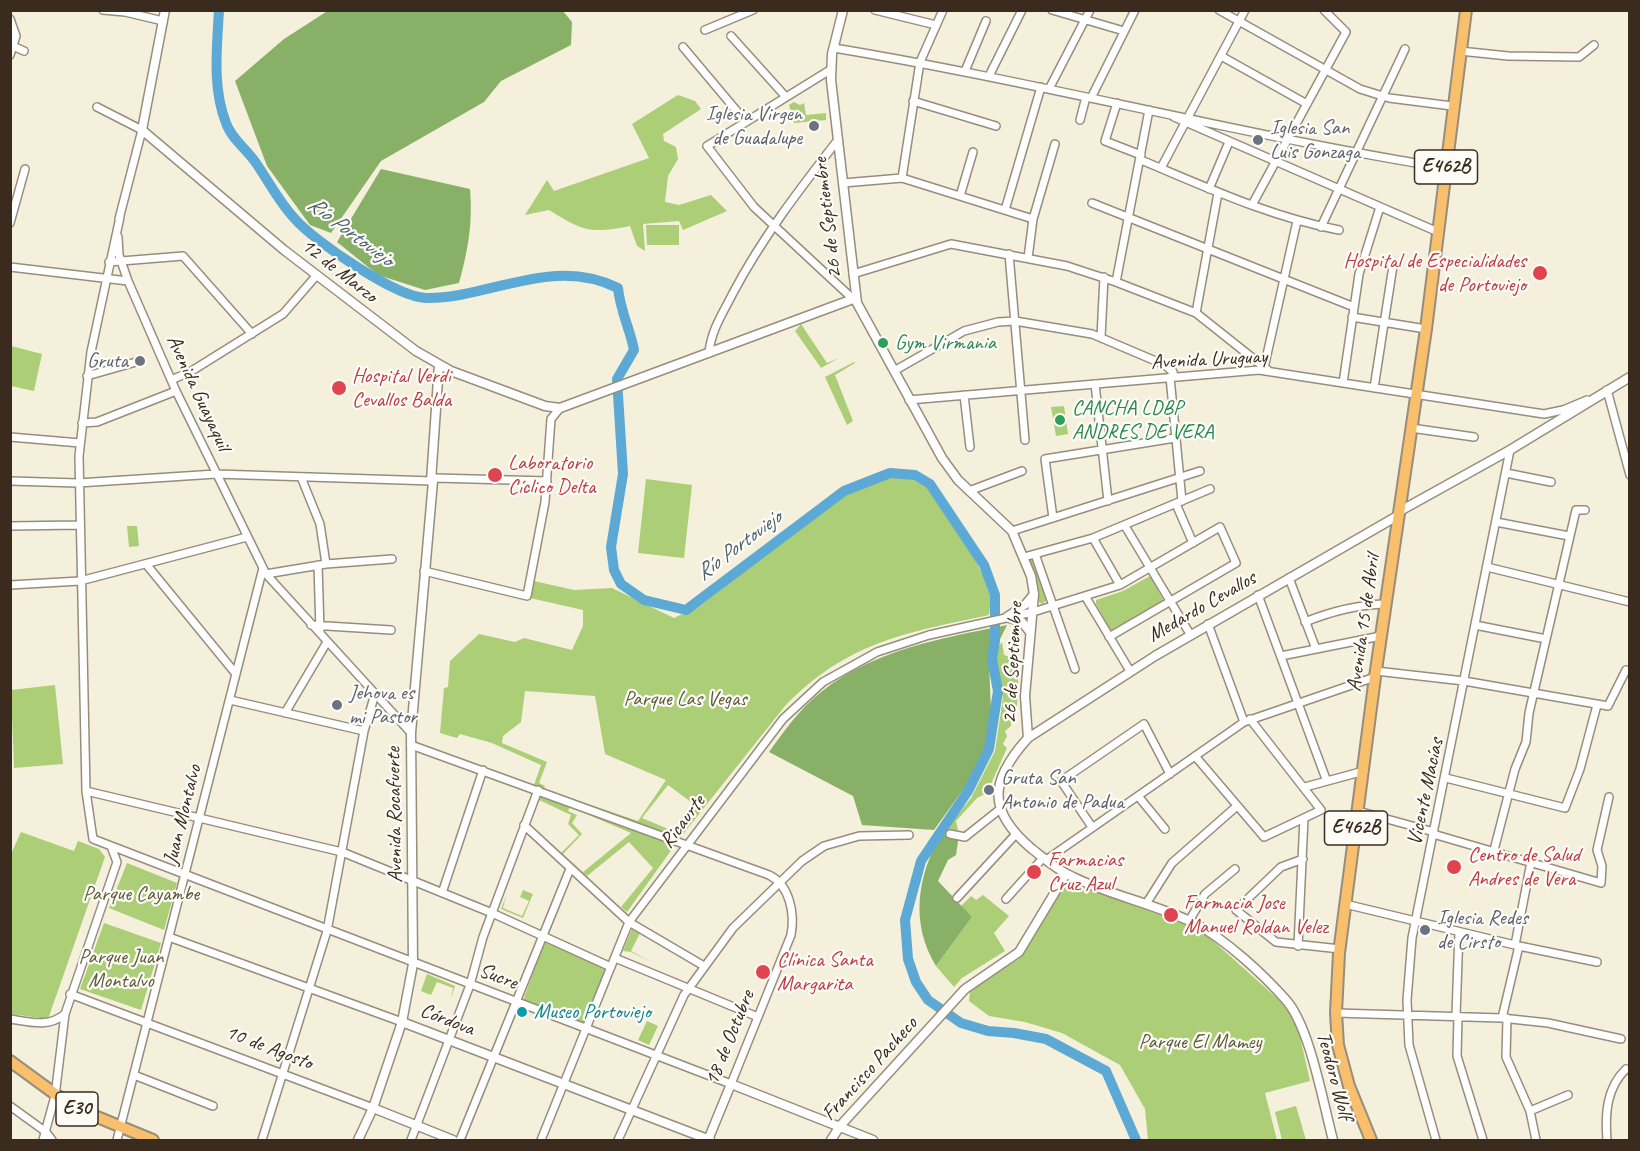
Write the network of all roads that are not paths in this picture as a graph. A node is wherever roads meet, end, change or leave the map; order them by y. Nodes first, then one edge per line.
1 (103, 10) edge
2 (165, 10) edge
3 (753, 10) edge
4 (843, 10) edge
5 (875, 10) edge
6 (943, 10) edge
7 (1023, 10) edge
8 (1090, 10) edge
9 (1135, 10) edge
10 (1219, 10) edge
11 (1245, 10) edge
12 (1324, 10) edge
13 (1466, 10) edge
14 (1058, 11) edge
15 (10, 19) edge
16 (1085, 20) junction
17 (163, 21) junction
18 (986, 21) dead end
19 (1239, 22) junction
20 (936, 26) junction
21 (705, 30) dead end
22 (1124, 31) junction
23 (731, 36) dead end
24 (1594, 45) dead end
25 (15, 47) junction
26 (683, 47) dead end
27 (834, 48) junction
28 (1405, 49) dead end
29 (24, 51) dead end
30 (1460, 51) junction
31 (10, 55) edge
32 (1221, 56) junction
33 (920, 62) junction
34 (830, 69) junction
35 (1325, 70) junction
36 (965, 72) junction
37 (988, 76) junction
38 (1045, 88) junction
39 (786, 97) junction
40 (1088, 97) junction
41 (1382, 97) junction
42 (913, 101) junction
43 (1117, 103) junction
44 (1307, 104) junction
45 (1452, 106) junction
46 (98, 107) dead end
47 (1149, 110) junction
48 (1080, 120) dead end
49 (1187, 120) junction
50 (746, 122) junction
51 (996, 126) dead end
52 (142, 130) junction
53 (1286, 140) junction
54 (837, 141) junction
55 (1229, 142) junction
56 (1055, 144) dead end
57 (973, 152) dead end
58 (1355, 153) junction
59 (1141, 158) junction
60 (1275, 162) junction
61 (1161, 168) junction
62 (1446, 168) junction
63 (25, 169) dead end
64 (902, 178) junction
65 (843, 183) junction
66 (1209, 189) junction
67 (1338, 189) junction
68 (1218, 193) junction
69 (960, 196) junction
70 (1092, 203) dead end
71 (1252, 205) junction
72 (1380, 207) junction
73 (1005, 210) junction
74 (120, 217) junction
75 (1130, 217) junction
76 (1033, 219) junction
77 (1297, 221) junction
78 (10, 224) edge
79 (773, 225) junction
80 (1321, 227) junction
81 (1340, 230) dead end
82 (1438, 232) junction
83 (1208, 249) junction
84 (1009, 254) junction
85 (1028, 258) junction
86 (109, 262) junction
87 (121, 262) junction
88 (1393, 266) dead end
89 (10, 267) edge
90 (853, 274) junction
91 (316, 276) junction
92 (1104, 277) junction
93 (1284, 278) junction
94 (106, 280) junction
95 (128, 281) junction
96 (1116, 282) junction
97 (855, 298) junction
98 (1353, 307) junction
99 (1196, 313) junction
100 (1352, 317) junction
101 (1015, 321) junction
102 (1384, 322) junction
103 (1426, 329) junction
104 (252, 334) junction
105 (1101, 337) junction
106 (709, 353) junction
107 (136, 362) dead end
108 (441, 366) junction
109 (1264, 370) junction
110 (894, 371) junction
111 (87, 376) junction
112 (1172, 377) junction
113 (1629, 377) edge
114 (171, 380) junction
115 (1343, 383) junction
116 (1095, 384) junction
117 (1374, 388) junction
118 (1020, 390) junction
119 (176, 391) junction
120 (1606, 391) junction
121 (1417, 394) junction
122 (964, 395) junction
123 (909, 400) junction
124 (560, 408) junction
125 (1544, 414) junction
126 (82, 423) junction
127 (1548, 427) junction
128 (1411, 428) junction
129 (10, 437) edge
130 (1474, 437) dead end
131 (1175, 438) junction
132 (1024, 440) dead end
133 (80, 443) junction
134 (970, 447) dead end
135 (1102, 450) junction
136 (1510, 450) junction
137 (1627, 454) edge
138 (1022, 471) dead end
139 (1200, 471) dead end
140 (1506, 473) junction
141 (216, 474) junction
142 (1629, 475) edge
143 (301, 477) junction
144 (1179, 478) junction
145 (433, 480) junction
146 (10, 481) edge
147 (547, 481) junction
148 (1551, 482) dead end
149 (78, 483) junction
150 (1210, 489) dead end
151 (969, 491) junction
152 (1107, 501) junction
153 (1179, 502) junction
154 (1585, 510) dead end
155 (1400, 513) junction
156 (1053, 518) junction
157 (1496, 522) junction
158 (79, 525) junction
159 (10, 526) edge
160 (1125, 526) junction
161 (1012, 531) junction
162 (1569, 536) junction
163 (247, 537) junction
164 (1093, 538) junction
165 (1193, 543) junction
166 (1035, 554) junction
167 (1024, 557) junction
168 (392, 559) dead end
169 (146, 564) junction
170 (326, 564) junction
171 (318, 565) junction
172 (1151, 567) junction
173 (1487, 567) junction
174 (264, 571) junction
175 (424, 571) junction
176 (1288, 578) junction
177 (81, 581) junction
178 (1559, 584) junction
179 (10, 585) edge
180 (1120, 585) junction
181 (1034, 594) junction
182 (1258, 595) junction
183 (1085, 596) junction
184 (1171, 601) junction
185 (1629, 602) edge
186 (1385, 604) junction
187 (1053, 606) junction
188 (1033, 612) junction
189 (1007, 617) junction
190 (1305, 622) junction
191 (1208, 624) junction
192 (311, 625) junction
193 (1475, 625) junction
194 (320, 626) junction
195 (391, 630) dead end
196 (1030, 632) junction
197 (1190, 634) junction
198 (321, 635) junction
199 (1381, 636) junction
200 (1110, 637) junction
201 (1546, 639) junction
202 (327, 642) junction
203 (1316, 650) junction
204 (1281, 657) junction
205 (1075, 669) dead end
206 (1626, 670) dead end
207 (1130, 671) junction
208 (236, 674) junction
209 (1376, 674) junction
210 (1464, 681) junction
211 (1533, 693) junction
212 (375, 694) junction
213 (230, 700) junction
214 (1298, 702) junction
215 (1597, 705) junction
216 (285, 713) junction
217 (1247, 721) junction
218 (364, 730) junction
219 (411, 733) junction
220 (1028, 738) junction
221 (411, 745) junction
222 (1195, 756) junction
223 (483, 770) junction
224 (1364, 771) junction
225 (1170, 774) junction
226 (1446, 778) junction
227 (1326, 779) junction
228 (1305, 786) junction
229 (538, 790) junction
230 (86, 791) junction
231 (1508, 793) junction
232 (1138, 796) junction
233 (1610, 796) dead end
234 (1237, 806) junction
235 (999, 810) junction
236 (1358, 811) junction
237 (1304, 818) junction
238 (199, 819) junction
239 (524, 825) junction
240 (1092, 827) junction
241 (1165, 829) dead end
242 (1434, 833) junction
243 (950, 834) dead end
244 (1016, 834) junction
245 (909, 835) dead end
246 (686, 845) junction
247 (110, 847) junction
248 (1494, 850) junction
249 (342, 852) junction
250 (130, 855) junction
251 (1044, 859) junction
252 (1303, 859) junction
253 (1531, 861) junction
254 (117, 862) junction
255 (570, 869) junction
256 (1235, 869) dead end
257 (185, 874) junction
258 (1066, 874) junction
259 (415, 881) junction
260 (780, 882) junction
261 (442, 893) junction
262 (957, 898) dead end
263 (1006, 899) dead end
264 (1146, 904) junction
265 (1345, 904) junction
266 (492, 913) junction
267 (1189, 921) junction
268 (1414, 921) junction
269 (629, 922) junction
270 (327, 931) junction
271 (1459, 932) junction
272 (543, 937) junction
273 (169, 938) junction
274 (1298, 946) junction
275 (1517, 946) junction
276 (1340, 950) junction
277 (615, 958) junction
278 (1597, 962) dead end
279 (413, 964) junction
280 (704, 966) junction
281 (611, 967) junction
282 (470, 986) junction
283 (688, 988) junction
284 (310, 989) junction
285 (70, 994) junction
286 (517, 1003) junction
287 (1336, 1013) junction
288 (65, 1014) junction
289 (1407, 1015) junction
290 (1457, 1016) junction
291 (758, 1017) junction
292 (1505, 1018) junction
293 (10, 1019) edge
294 (147, 1022) junction
295 (402, 1022) junction
296 (586, 1030) junction
297 (1621, 1039) dead end
298 (449, 1040) junction
299 (494, 1057) junction
300 (656, 1057) junction
301 (10, 1061) edge
302 (1626, 1069) dead end
303 (284, 1073) junction
304 (134, 1075) junction
305 (564, 1084) junction
306 (730, 1084) junction
307 (54, 1095) junction
308 (1568, 1095) dead end
309 (10, 1106) edge
310 (213, 1106) dead end
311 (373, 1107) junction
312 (17, 1111) junction
313 (632, 1111) junction
314 (1530, 1111) junction
315 (10, 1119) edge
316 (418, 1126) junction
317 (840, 1127) junction
318 (121, 1128) junction
319 (46, 1132) junction
320 (43, 1140) edge
321 (52, 1140) edge
322 (117, 1140) edge
323 (153, 1140) edge
324 (262, 1140) edge
325 (358, 1140) edge
326 (411, 1140) edge
327 (453, 1140) edge
328 (460, 1140) edge
329 (541, 1140) edge
330 (618, 1140) edge
331 (709, 1140) edge
332 (831, 1140) edge
333 (873, 1140) edge
334 (1333, 1140) edge
335 (1371, 1140) edge
336 (1436, 1140) edge
337 (1483, 1140) edge
338 (1536, 1140) edge
339 (1607, 1140) edge

1 - 17 street
2 - 17 street, Avenida Guayaquil
3 - 21 street
4 - 27 street, 26 de Septiembre
5 - 20 street
6 - 20 street
7 - 37 street
8 - 16 street
9 - 22 street
10 - 19 street
11 - 19 street
12 - 35 street
13 - 30 main road, E462B
14 - 16 street
15 - 25 street
16 - 22 street
16 - 38 street
17 - 52 street, Avenida Guayaquil
18 - 36 street
19 - 32 street
19 - 35 street
20 - 33 street
22 - 40 street
23 - 39 street
24 - 30 street
25 - 29 street
25 - 31 street
26 - 50 street
27 - 33 street
27 - 34 street, 26 de Septiembre
28 - 41 street
30 - 45 main road, E462B
32 - 44 street
32 - 49 street
33 - 36 street
33 - 42 street
34 - 39 street
34 - 54 street, 26 de Septiembre
35 - 41 street
35 - 44 street
36 - 37 street
37 - 38 street
38 - 40 street
38 - 73 street
39 - 50 street
40 - 43 street
40 - 48 street
41 - 45 street
41 - 58 street
42 - 51 street
42 - 64 street
43 - 47 street
43 - 59 street
44 - 53 street
45 - 62 main road, Avenida 15 de Abril / E462B
46 - 52 street, 12 de Marzo
47 - 49 street
47 - 59 street
49 - 53 street
49 - 55 street
49 - 61 street
50 - 79 street
52 - 74 street, Avenida Guayaquil
52 - 91 street, 12 de Marzo
53 - 58 street
53 - 60 street
54 - 65 street, 26 de Septiembre
54 - 79 street
55 - 60 street
55 - 66 street
56 - 76 street
57 - 69 street
58 - 62 street
58 - 67 street
59 - 61 street
59 - 75 street
60 - 67 street
60 - 71 street
61 - 66 street
62 - 82 main road, Avenida 15 de Abril / E462B
63 - 78 street
64 - 65 street
64 - 69 street
65 - 90 street, 26 de Septiembre
66 - 68 street
67 - 72 street
67 - 80 street
68 - 71 street
68 - 83 street
69 - 73 street
70 - 75 street
71 - 77 street
72 - 82 street
72 - 98 street
73 - 76 street
74 - 86 street
74 - 87 street, Avenida Guayaquil
75 - 83 street
75 - 96 street
76 - 85 street
77 - 80 street
77 - 93 street
79 - 97 street
79 - 106 street
80 - 81 street
82 - 103 main road, Avenida 15 de Abril / E462B
83 - 93 street
83 - 99 street
84 - 85 street
84 - 90 street
84 - 101 street
85 - 92 street
86 - 87 street
86 - 94 street
87 - 95 street, Avenida Guayaquil
87 - 104 street
88 - 102 street
89 - 94 street
90 - 97 street, 26 de Septiembre
91 - 104 street
91 - 108 street, 12 de Marzo
92 - 96 street
92 - 105 street
93 - 98 street
93 - 109 street
94 - 95 street
94 - 111 street
95 - 114 street, Avenida Guayaquil
96 - 99 street
97 - 106 street
97 - 110 street, 26 de Septiembre
98 - 100 street
99 - 109 street
100 - 102 street
100 - 115 street
101 - 105 street
101 - 110 street
101 - 118 street
102 - 103 street
102 - 117 street
103 - 121 main road, Avenida 15 de Abril / E462B
104 - 114 street
105 - 112 street
106 - 124 street, 12 de Marzo
107 - 111 street
108 - 124 street, 12 de Marzo
108 - 145 street, Avenida Rocafuerte
109 - 112 street, Avenida Uruguay
109 - 115 street, Avenida Uruguay
110 - 123 street, 26 de Septiembre
111 - 126 street
112 - 116 street, Avenida Uruguay
112 - 131 street
113 - 120 street, Medardo Cevallos
114 - 119 street, Avenida Guayaquil
115 - 117 street, Avenida Uruguay
116 - 118 street, Avenida Uruguay
116 - 135 street
117 - 121 street, Avenida Uruguay
118 - 122 street, Avenida Uruguay
118 - 132 street
119 - 126 street
119 - 141 street, Avenida Guayaquil
120 - 125 street, Avenida Uruguay
120 - 127 street, Medardo Cevallos
120 - 137 street
121 - 125 street, Avenida Uruguay
121 - 128 main road, Avenida 15 de Abril / E462B
122 - 123 street, Avenida Uruguay
122 - 134 street
123 - 151 street, 26 de Septiembre
124 - 147 street
125 - 127 street
126 - 133 street
127 - 136 street, Medardo Cevallos
128 - 130 street
128 - 155 main road, Avenida 15 de Abril / E462B
129 - 133 street
131 - 135 street
131 - 144 street
133 - 149 street
135 - 152 street
135 - 156 street
136 - 140 street, Vicente Macías
136 - 155 street, Medardo Cevallos
137 - 142 street
138 - 151 street
139 - 144 street
140 - 148 street
140 - 157 street, Vicente Macías
141 - 143 street
141 - 149 street
141 - 163 street, Avenida Guayaquil
143 - 145 street
143 - 170 street
144 - 152 street
144 - 153 street
145 - 147 street
145 - 175 street, Avenida Rocafuerte
146 - 149 street
147 - 175 street
149 - 158 street
150 - 153 street
151 - 161 street, 26 de Septiembre
152 - 156 street
153 - 160 street
153 - 165 street
154 - 162 street
155 - 176 street, Medardo Cevallos
155 - 186 main road, Avenida 15 de Abril / E462B
156 - 161 street
157 - 162 street
157 - 173 street, Vicente Macías
158 - 159 street
158 - 177 street
160 - 164 street
160 - 172 street
161 - 167 street, 26 de Septiembre
162 - 178 street
163 - 169 street
163 - 174 street, Avenida Guayaquil
164 - 166 street
164 - 180 street
165 - 172 street, Ricaurte
165 - 184 street, Ricaurte
166 - 167 street
166 - 187 street, 26 de Septiembre
167 - 181 street, 26 de Septiembre
168 - 170 street
169 - 177 street
169 - 208 street
170 - 171 street
171 - 174 street
171 - 194 street
172 - 180 street, Ricaurte
172 - 184 street
173 - 178 street
173 - 193 street, Vicente Macías
174 - 192 street, Avenida Guayaquil
174 - 208 street, Juan Montalvo
175 - 219 street, Avenida Rocafuerte
176 - 182 street, Medardo Cevallos
176 - 190 street
177 - 179 street
177 - 230 street
178 - 185 street
178 - 201 street
180 - 183 street, Ricaurte
181 - 188 street, 26 de Septiembre
181 - 189 street
182 - 191 street, Medardo Cevallos
182 - 204 street
183 - 187 street, Ricaurte
183 - 200 street
184 - 197 street
184 - 200 street
186 - 190 street
186 - 199 main road, Avenida 15 de Abril / E462B
187 - 188 street, Ricaurte
187 - 205 street, 26 de Septiembre
188 - 189 street, Ricaurte
188 - 196 street, 26 de Septiembre
189 - 196 street
189 - 246 street, Ricaurte
190 - 203 street
191 - 197 street, Medardo Cevallos
191 - 217 street
192 - 194 street
192 - 198 street, Avenida Guayaquil
193 - 201 street
193 - 210 street, Vicente Macías
194 - 195 street
194 - 198 street
196 - 220 street, 26 de Septiembre
197 - 207 street, Medardo Cevallos
198 - 202 street, Avenida Guayaquil
199 - 203 street
199 - 209 main road, Avenida 15 de Abril / E462B
200 - 207 street
201 - 211 street
202 - 212 street, Avenida Guayaquil
202 - 216 street
203 - 204 street
204 - 214 street
206 - 215 street
207 - 220 street, Medardo Cevallos
208 - 213 street, Juan Montalvo
209 - 210 street
209 - 214 street
209 - 224 main road, Avenida 15 de Abril / E462B
210 - 211 street
210 - 226 street, Vicente Macías
211 - 215 street
211 - 231 street
212 - 218 street
212 - 219 street, Avenida Guayaquil
213 - 216 street
213 - 238 street, Juan Montalvo
214 - 217 street
214 - 227 street
215 - 231 street
216 - 218 street
217 - 222 street
217 - 228 street
218 - 249 street
219 - 221 street, Avenida Rocafuerte
220 - 235 street, 26 de Septiembre
221 - 223 street
221 - 259 street, Avenida Rocafuerte
222 - 225 street
222 - 234 street
223 - 229 street
223 - 261 street
224 - 227 street
224 - 236 main road, Avenida 15 de Abril / E462B
225 - 232 street
225 - 240 street
226 - 231 street
226 - 242 street, Vicente Macías
227 - 228 street
228 - 237 street
229 - 239 street
229 - 246 street
230 - 238 street
230 - 247 street
231 - 248 street
232 - 240 street
232 - 241 street
233 - 253 street
234 - 237 street
234 - 264 street
235 - 243 street
235 - 244 street
236 - 242 street
236 - 265 main road, Avenida 15 de Abril / E462B
237 - 252 street
238 - 249 street
238 - 257 street, Juan Montalvo
239 - 255 street
239 - 266 street
240 - 251 street
242 - 248 street
242 - 268 street, Vicente Macías
244 - 251 street
244 - 262 street
245 - 260 street
246 - 260 street
246 - 269 street, Ricaurte
247 - 250 street, Sucre
247 - 254 street
248 - 253 street
249 - 259 street
249 - 270 street
250 - 254 street
250 - 257 street, Sucre
251 - 258 street
251 - 263 street
252 - 274 street
252 - 274 street
253 - 275 street
254 - 285 street
255 - 269 street
255 - 272 street
256 - 267 street
257 - 270 street, Sucre
257 - 273 street, Juan Montalvo
258 - 264 street
258 - 317 street, Francisco Pacheco
259 - 261 street
259 - 279 street, Avenida Rocafuerte
260 - 280 street
260 - 291 street, 18 de Octubre
261 - 266 street
264 - 267 street
265 - 268 street
265 - 276 main road, Avenida 15 de Abril / E462B
266 - 272 street
266 - 282 street
267 - 334 street, Teodoro Wolf
268 - 271 street
268 - 289 street, Vicente Macías
269 - 277 street, Ricaurte
269 - 280 street
270 - 279 street, Sucre
270 - 284 street
271 - 275 street
271 - 290 street
272 - 281 street
272 - 286 street
273 - 284 street, Córdova
273 - 294 street, Juan Montalvo
274 - 276 street
275 - 278 street
275 - 292 street
276 - 287 main road, Avenida 15 de Abril / E462B
277 - 281 street, Ricaurte
277 - 283 street
279 - 282 street, Sucre
279 - 295 street, Avenida Rocafuerte
280 - 283 street
281 - 296 street, Ricaurte
282 - 286 street, Sucre
282 - 298 street
283 - 291 street
283 - 300 street
284 - 295 street, Córdova
284 - 303 street
285 - 288 street
285 - 294 street, 10 de Agosto
286 - 296 street, Sucre
286 - 299 street
287 - 289 street
287 - 335 main road, Avenida 15 de Abril / E462B
288 - 293 street
288 - 307 street
289 - 290 street
289 - 336 street, Vicente Macías
290 - 292 street
290 - 337 street
291 - 306 street, 18 de Octubre
292 - 297 street
292 - 314 street
294 - 303 street, 10 de Agosto
294 - 304 street, Juan Montalvo
295 - 298 street, Córdova
295 - 311 street, Avenida Rocafuerte
296 - 300 street, Sucre
296 - 305 street, Ricaurte
298 - 299 street, Córdova
298 - 316 street
299 - 305 street, Córdova
299 - 328 street
300 - 306 street, Sucre
300 - 313 street
301 - 307 main road, E30
302 - 339 street
303 - 311 street, 10 de Agosto
303 - 324 street
304 - 310 street
304 - 318 street, Juan Montalvo
305 - 313 street, Córdova
305 - 329 street, Ricaurte
306 - 317 street, Sucre
306 - 331 street, 18 de Octubre
307 - 318 main road, E30
307 - 319 street
308 - 314 street
309 - 312 street
311 - 316 street, 10 de Agosto
311 - 325 street, Avenida Rocafuerte
312 - 315 street
312 - 319 street
313 - 330 street
313 - 331 street, Córdova
314 - 338 street
316 - 326 street
316 - 327 street, 10 de Agosto
317 - 332 street, Francisco Pacheco
317 - 333 street, Sucre
318 - 322 street, Juan Montalvo
318 - 323 main road, E30
319 - 320 street
319 - 321 street

